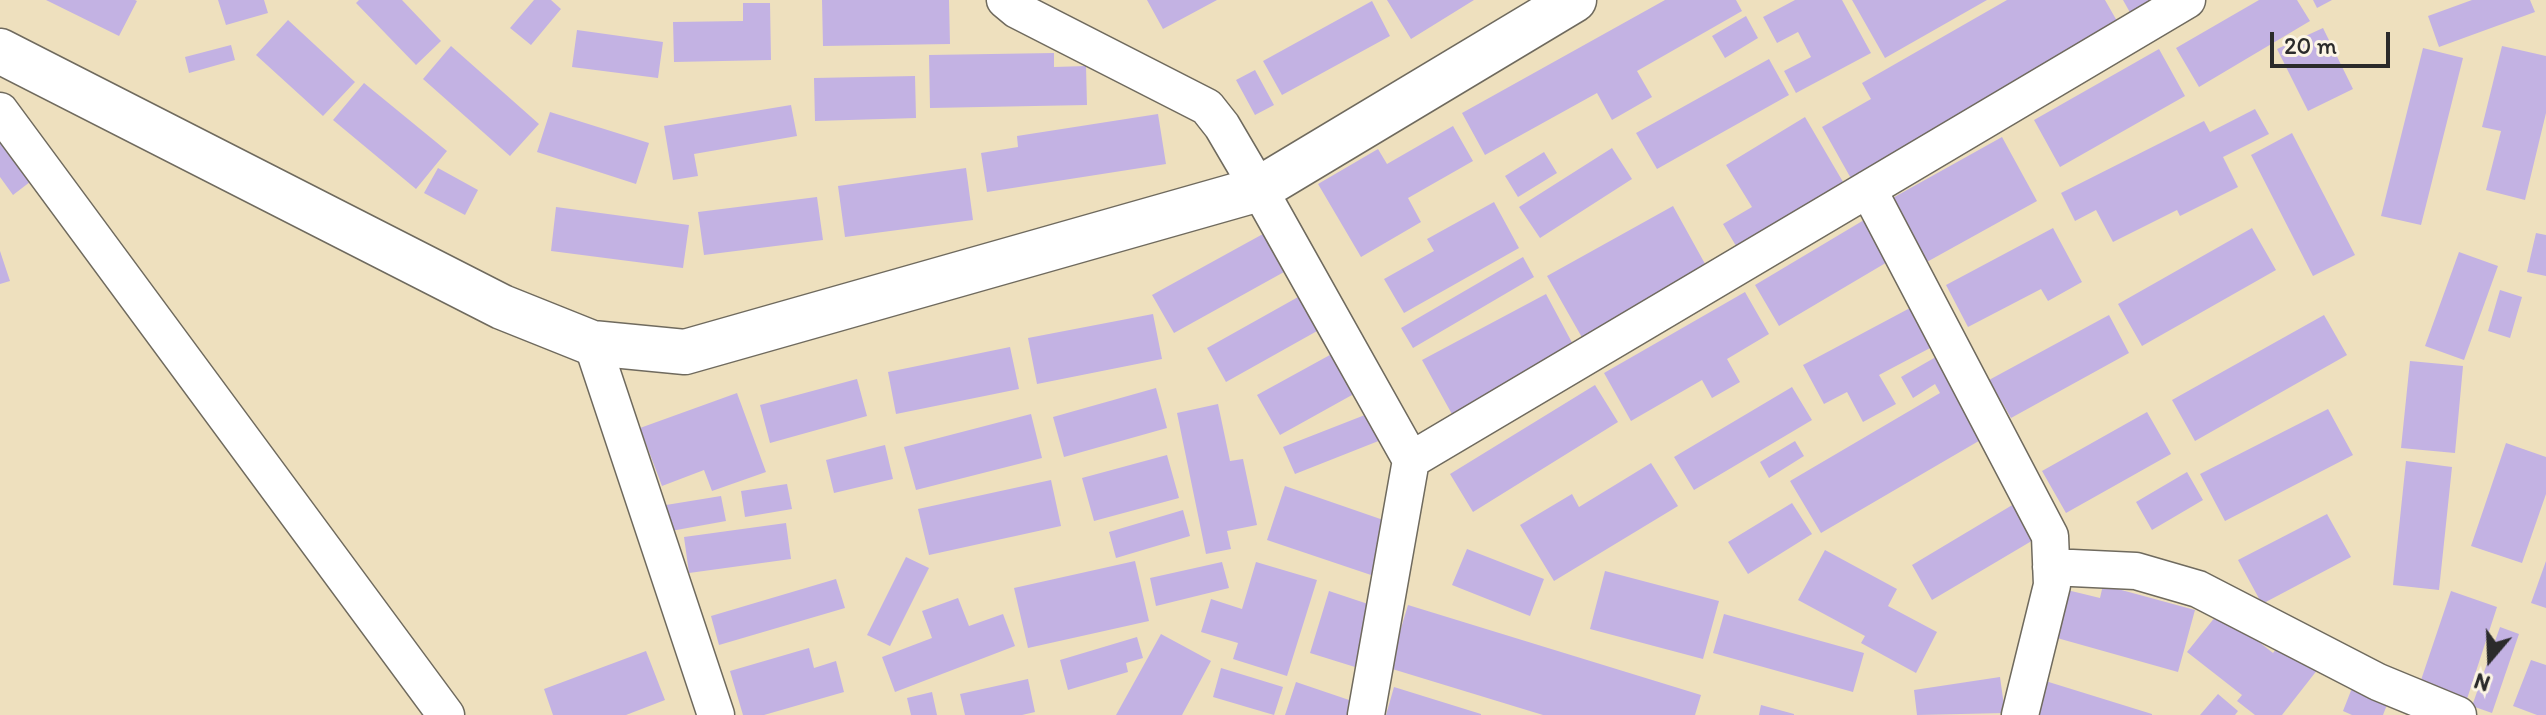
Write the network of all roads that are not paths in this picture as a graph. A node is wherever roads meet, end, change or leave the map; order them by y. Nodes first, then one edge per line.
1 (1005, 0) edge
2 (1574, 0) edge
3 (2187, 0) edge
4 (0, 51) edge
5 (0, 111) edge
6 (1259, 189) junction
7 (1868, 189) junction
8 (592, 343) junction
9 (1411, 460) junction
10 (2051, 567) junction
11 (446, 715) edge
12 (716, 715) edge
13 (1366, 715) edge
14 (2020, 715) edge
15 (2458, 715) edge

1 - 6 street
2 - 6 street
3 - 7 street
4 - 8 street
5 - 11 street
6 - 8 street
6 - 9 street
7 - 9 street
7 - 10 street
8 - 12 street
9 - 13 street
10 - 14 street
10 - 15 street

